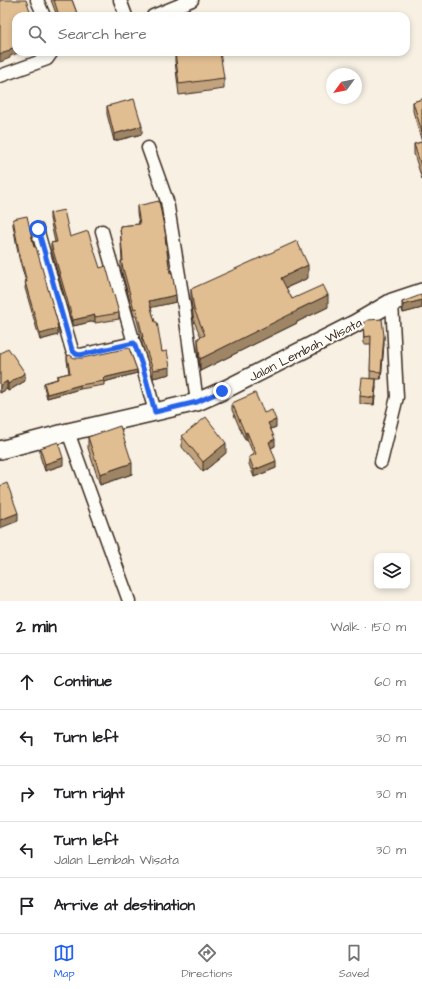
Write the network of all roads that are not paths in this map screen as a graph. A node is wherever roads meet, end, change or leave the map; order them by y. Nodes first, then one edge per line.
1 (37, 0) edge
2 (120, 0) edge
3 (192, 0) edge
4 (42, 12) edge
5 (124, 12) edge
6 (164, 12) edge
7 (49, 56) edge
8 (0, 76) edge
9 (148, 148) dead end
10 (38, 229) dead end
11 (102, 231) dead end
12 (422, 292) edge
13 (392, 302) junction
14 (134, 343) junction
15 (197, 402) junction
16 (155, 412) junction
17 (68, 432) junction
18 (0, 450) edge
19 (381, 462) dead end
20 (128, 601) edge

1 - 4 street
2 - 5 street
3 - 6 street
7 - 8 street
9 - 15 street
10 - 14 street
11 - 14 street
12 - 13 street, Jalan Lembah Wisata
13 - 15 street, Jalan Lembah Wisata
13 - 19 street
14 - 16 street
15 - 16 street, Jalan Lembah Wisata
16 - 17 street, Jalan Lembah Wisata
17 - 18 street, Jalan Lembah Wisata
17 - 20 street

